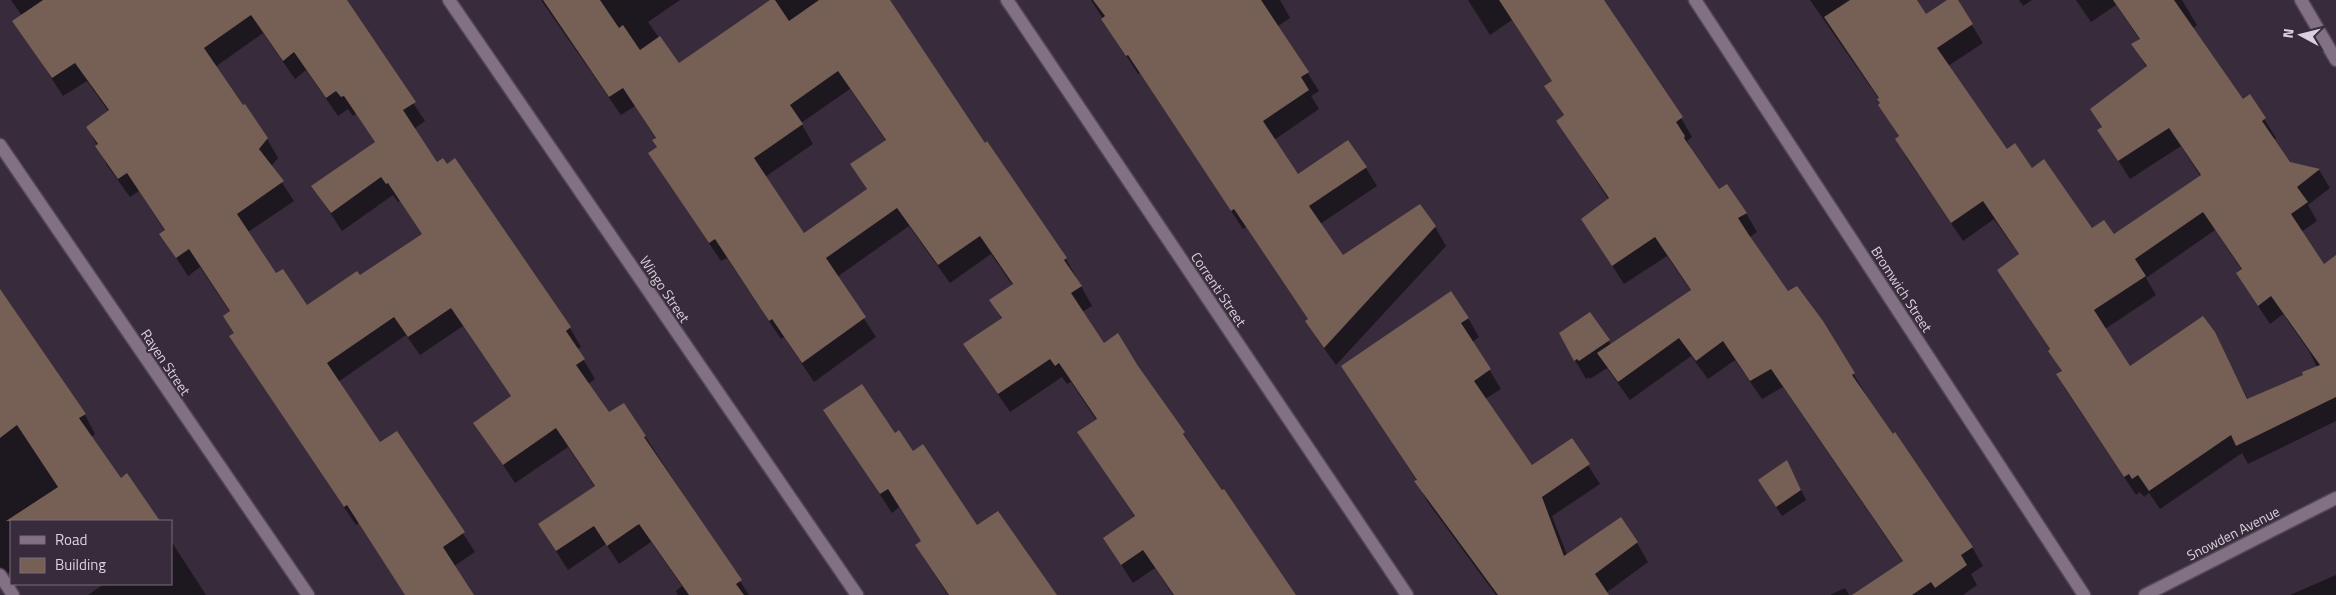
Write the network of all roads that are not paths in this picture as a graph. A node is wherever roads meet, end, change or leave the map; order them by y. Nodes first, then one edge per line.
1 (448, 0) edge
2 (1006, 0) edge
3 (1695, 0) edge
4 (2301, 0) edge
5 (2336, 60) edge
6 (0, 146) edge
7 (2336, 498) edge
8 (0, 576) edge
9 (13, 595) edge
10 (308, 595) edge
11 (857, 595) edge
12 (1407, 595) edge
13 (2084, 595) edge
14 (2144, 595) edge

1 - 11 street, Wingo Street
2 - 12 street, Correnti Street
3 - 13 street, Bromwich Street
4 - 5 street
6 - 10 street, Rayen Street
7 - 14 street, Snowden Avenue
8 - 9 street

